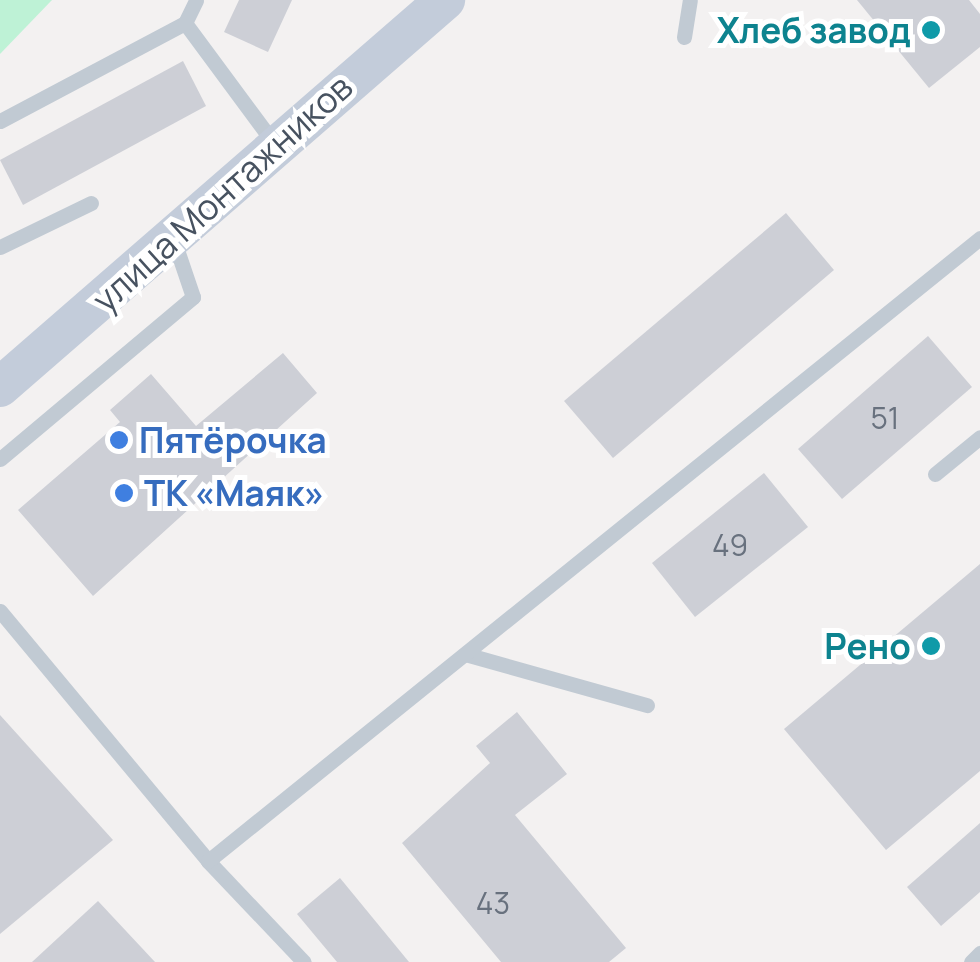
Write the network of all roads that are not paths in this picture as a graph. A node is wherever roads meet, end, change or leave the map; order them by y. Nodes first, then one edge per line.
1 (196, 0) edge
2 (446, 0) edge
3 (690, 0) edge
4 (185, 23) junction
5 (684, 37) dead end
6 (0, 122) edge
7 (273, 142) junction
8 (90, 203) dead end
9 (174, 238) junction
10 (980, 238) edge
11 (0, 247) edge
12 (0, 388) edge
13 (980, 437) edge
14 (0, 459) edge
15 (936, 474) dead end
16 (0, 611) edge
17 (464, 654) junction
18 (647, 705) dead end
19 (208, 862) junction
20 (980, 954) edge
21 (304, 962) edge
22 (971, 962) edge

1 - 4 lane
2 - 7 street, улица Монтажников
3 - 5 lane
4 - 6 lane
4 - 7 lane
7 - 9 street, улица Монтажников
8 - 11 lane
9 - 12 street, улица Монтажников
9 - 14 lane
10 - 17 lane
13 - 15 lane
16 - 19 lane
17 - 18 lane
17 - 19 lane
19 - 21 lane
20 - 22 lane

